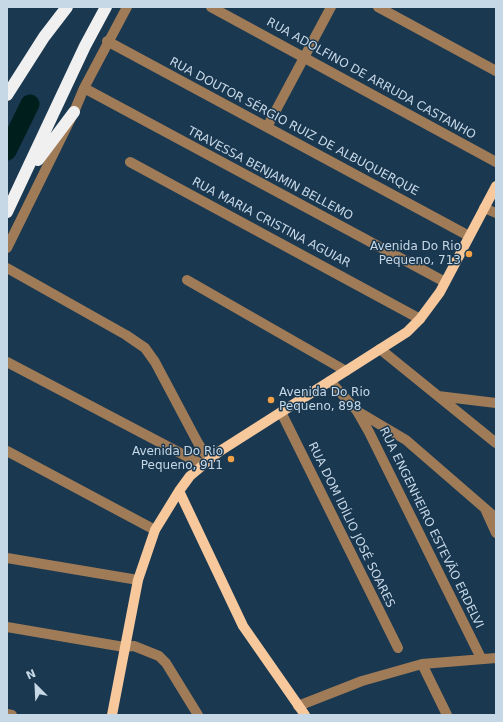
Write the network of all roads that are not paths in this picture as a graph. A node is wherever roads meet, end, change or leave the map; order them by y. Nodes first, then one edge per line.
1 (67, 7) edge
2 (106, 7) edge
3 (127, 7) edge
4 (212, 7) edge
5 (331, 7) edge
6 (378, 7) edge
7 (108, 41) junction
8 (304, 57) junction
9 (496, 71) edge
10 (84, 88) junction
11 (7, 95) edge
12 (74, 112) junction
13 (267, 127) junction
14 (130, 162) dead end
15 (496, 162) edge
16 (22, 182) junction
17 (496, 186) edge
18 (484, 208) junction
19 (7, 212) edge
20 (496, 213) edge
21 (469, 236) junction
22 (7, 248) edge
23 (7, 268) edge
24 (188, 280) dead end
25 (445, 282) junction
26 (420, 319) junction
27 (380, 349) junction
28 (7, 362) edge
29 (346, 371) junction
30 (330, 381) junction
31 (438, 396) junction
32 (496, 404) edge
33 (357, 410) junction
34 (281, 412) junction
35 (496, 443) edge
36 (7, 451) edge
37 (206, 462) junction
38 (179, 491) junction
39 (484, 507) junction
40 (496, 518) edge
41 (155, 530) junction
42 (496, 533) edge
43 (7, 558) edge
44 (138, 580) junction
45 (7, 627) edge
46 (124, 647) junction
47 (398, 648) dead end
48 (482, 658) junction
49 (496, 658) edge
50 (422, 664) junction
51 (298, 706) junction
52 (7, 714) edge
53 (12, 715) edge
54 (112, 715) edge
55 (198, 715) edge
56 (305, 715) edge
57 (447, 715) edge

1 - 11 highway
2 - 16 highway
3 - 7 street
4 - 8 street, RUA ADOLFINO DE ARRUDA CASTANHO
5 - 8 street
6 - 9 street
7 - 10 street
7 - 13 street, RUA DOUTOR SÉRGIO RUIZ DE ALBUQUERQUE
8 - 13 street
8 - 15 street, RUA ADOLFINO DE ARRUDA CASTANHO
10 - 12 street
10 - 25 street, TRAVESSA BENJAMIN BELLEMO
12 - 16 highway
12 - 22 street
13 - 21 street, RUA DOUTOR SÉRGIO RUIZ DE ALBUQUERQUE
14 - 26 street, RUA MARIA CRISTINA AGUIAR
16 - 19 highway
17 - 18 main road
18 - 20 street
18 - 21 main road
21 - 25 main road
23 - 37 street
24 - 29 street
25 - 26 main road
26 - 27 main road
27 - 29 main road
27 - 31 street
28 - 37 street
29 - 30 main road
30 - 33 street
30 - 34 main road
31 - 32 street
31 - 35 street
33 - 39 street
33 - 48 street, RUA ENGENHEIRO ESTEVÃO ERDELVI
34 - 37 main road
34 - 47 street, RUA DOM IDÍLIO JOSÉ SOARES
36 - 41 street
37 - 38 main road
38 - 41 main road
38 - 51 main road
39 - 40 street
39 - 42 street
41 - 44 main road
43 - 44 street
44 - 46 main road
45 - 46 street
46 - 54 main road
46 - 55 street
48 - 49 street
48 - 50 street
50 - 51 street
50 - 57 street
51 - 56 main road
52 - 53 street

